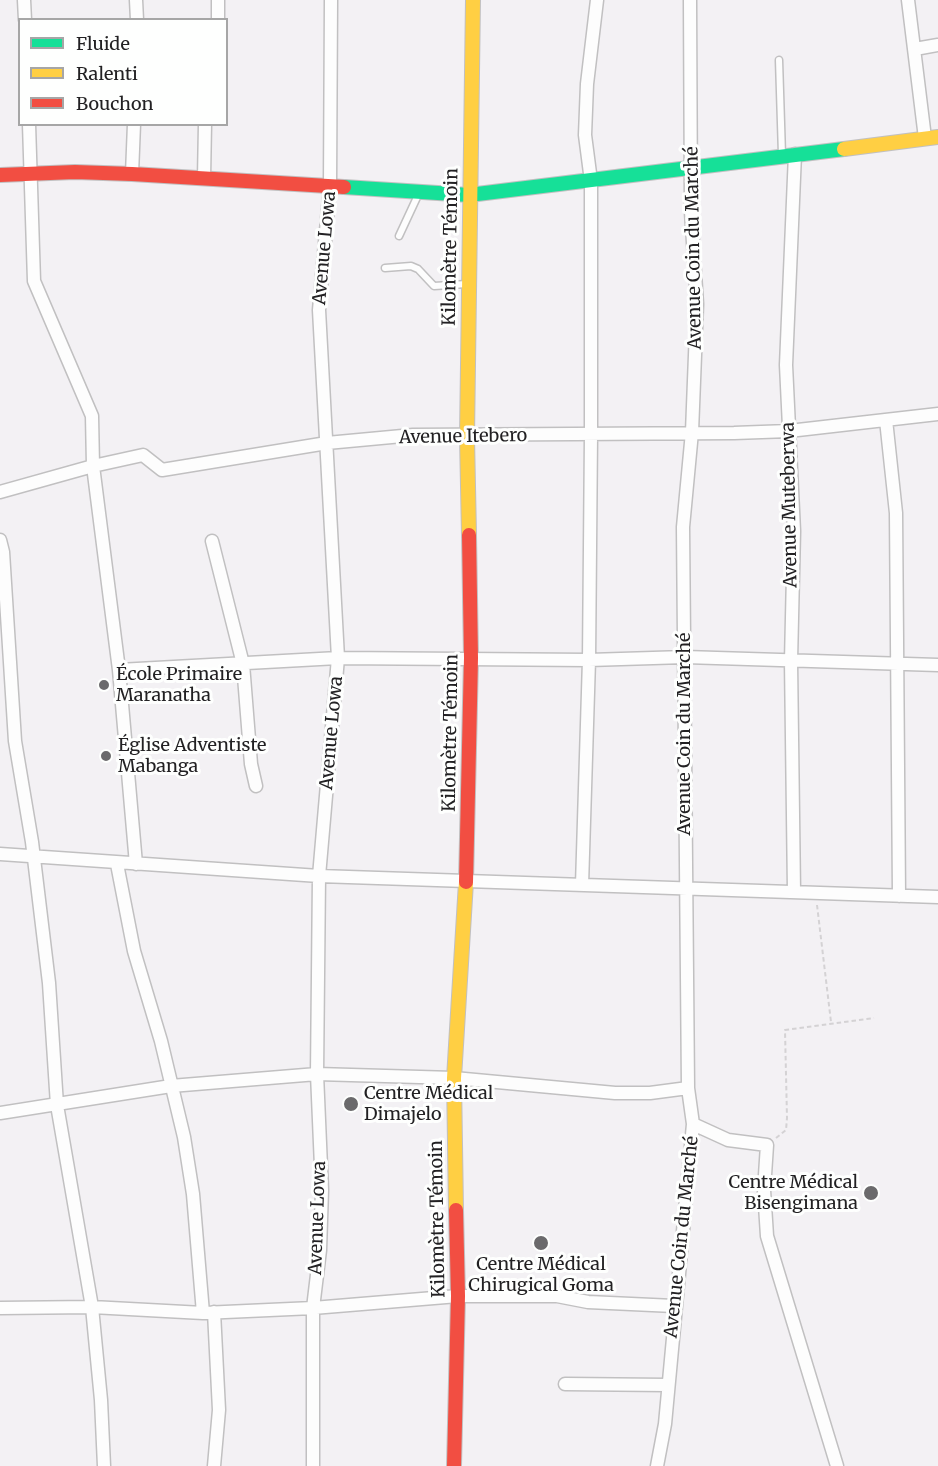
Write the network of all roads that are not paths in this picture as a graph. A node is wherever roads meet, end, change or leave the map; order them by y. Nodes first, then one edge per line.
1 (24, 0) edge
2 (136, 0) edge
3 (218, 0) edge
4 (331, 0) edge
5 (473, 0) edge
6 (597, 0) edge
7 (690, 0) edge
8 (908, 0) edge
9 (25, 18) edge
10 (137, 18) edge
11 (218, 18) edge
12 (938, 45) edge
13 (915, 49) junction
14 (779, 60) dead end
15 (29, 126) edge
16 (134, 126) edge
17 (205, 126) edge
18 (932, 138) edge
19 (788, 155) junction
20 (692, 167) junction
21 (30, 173) junction
22 (132, 174) junction
23 (0, 175) edge
24 (204, 178) junction
25 (591, 181) junction
26 (330, 186) junction
27 (420, 192) junction
28 (469, 195) junction
29 (399, 236) dead end
30 (386, 268) dead end
31 (468, 284) junction
32 (938, 414) edge
33 (886, 420) junction
34 (789, 431) junction
35 (692, 432) junction
36 (591, 435) junction
37 (467, 437) junction
38 (327, 443) junction
39 (93, 466) junction
40 (0, 492) edge
41 (0, 540) edge
42 (212, 541) dead end
43 (685, 657) junction
44 (338, 658) junction
45 (471, 658) junction
46 (589, 660) junction
47 (790, 661) junction
48 (897, 663) junction
49 (243, 664) junction
50 (938, 665) edge
51 (119, 670) junction
52 (256, 786) dead end
53 (0, 854) edge
54 (33, 858) junction
55 (117, 864) junction
56 (136, 864) junction
57 (319, 876) junction
58 (465, 880) junction
59 (582, 885) junction
60 (686, 888) junction
61 (794, 892) junction
62 (899, 896) junction
63 (938, 897) edge
64 (316, 1074) junction
65 (454, 1078) junction
66 (171, 1086) junction
67 (688, 1088) junction
68 (57, 1105) junction
69 (0, 1113) edge
70 (693, 1124) junction
71 (458, 1296) junction
72 (674, 1306) junction
73 (92, 1307) junction
74 (0, 1308) edge
75 (313, 1308) junction
76 (208, 1313) junction
77 (565, 1384) dead end
78 (668, 1385) junction
79 (104, 1466) edge
80 (214, 1466) edge
81 (313, 1466) edge
82 (454, 1466) edge
83 (657, 1466) edge
84 (837, 1466) edge

1 - 9 street
2 - 10 street
3 - 11 street
4 - 26 street, Avenue Lowa
5 - 28 main road, Kilomètre Témoin
6 - 25 street
7 - 20 street, Avenue Coin du Marché
8 - 13 street
12 - 13 street
13 - 18 street
14 - 19 lane
15 - 21 street
16 - 22 street
17 - 24 street
18 - 19 main road
19 - 20 main road
19 - 34 street, Avenue Muteberwa
20 - 25 main road
20 - 35 street, Avenue Coin du Marché
21 - 22 main road
21 - 23 main road
21 - 39 street
22 - 24 main road
24 - 26 main road
25 - 28 main road
25 - 36 street
26 - 27 main road
26 - 38 street, Avenue Lowa
27 - 28 main road
27 - 29 lane
28 - 31 main road, Kilomètre Témoin
30 - 31 lane
31 - 37 main road, Kilomètre Témoin
32 - 33 street, Avenue Itebero
33 - 34 street, Avenue Itebero
33 - 48 street
34 - 35 street, Avenue Itebero
34 - 47 street, Avenue Muteberwa
35 - 36 street, Avenue Itebero
35 - 43 street, Avenue Coin du Marché
36 - 37 street, Avenue Itebero
36 - 46 street
37 - 38 street, Avenue Itebero
37 - 45 main road, Kilomètre Témoin
38 - 39 street, Avenue Itebero
38 - 44 street, Avenue Lowa
39 - 40 street, Avenue Itebero
39 - 51 street
41 - 54 street
42 - 49 street
43 - 46 street
43 - 47 street
43 - 60 street, Avenue Coin du Marché
44 - 45 street
44 - 49 street
44 - 57 street, Avenue Lowa
45 - 46 street
45 - 58 main road, Kilomètre Témoin
46 - 59 street
47 - 48 street
47 - 61 street, Avenue Muteberwa
48 - 50 street
48 - 62 street
49 - 51 street
49 - 52 street
51 - 56 street
53 - 54 street
54 - 55 street
54 - 68 street
55 - 56 street
55 - 66 street
56 - 57 street
57 - 58 street
57 - 64 street, Avenue Lowa
58 - 59 street
58 - 65 main road, Kilomètre Témoin
59 - 60 street
60 - 61 street
60 - 67 street, Avenue Coin du Marché
61 - 62 street
62 - 63 street
64 - 65 street
64 - 66 street
64 - 75 street, Avenue Lowa
65 - 67 street
65 - 71 main road, Kilomètre Témoin
66 - 68 street
66 - 76 street
67 - 70 street, Avenue Coin du Marché
68 - 69 street
68 - 73 street
70 - 72 street, Avenue Coin du Marché
70 - 84 street
71 - 72 street
71 - 75 street
71 - 82 main road, Kilomètre Témoin
72 - 78 street, Avenue Coin du Marché
73 - 74 street
73 - 76 street
73 - 79 street
75 - 76 street
75 - 81 street, Avenue Lowa
76 - 80 street
77 - 78 street
78 - 83 street, Avenue Coin du Marché

